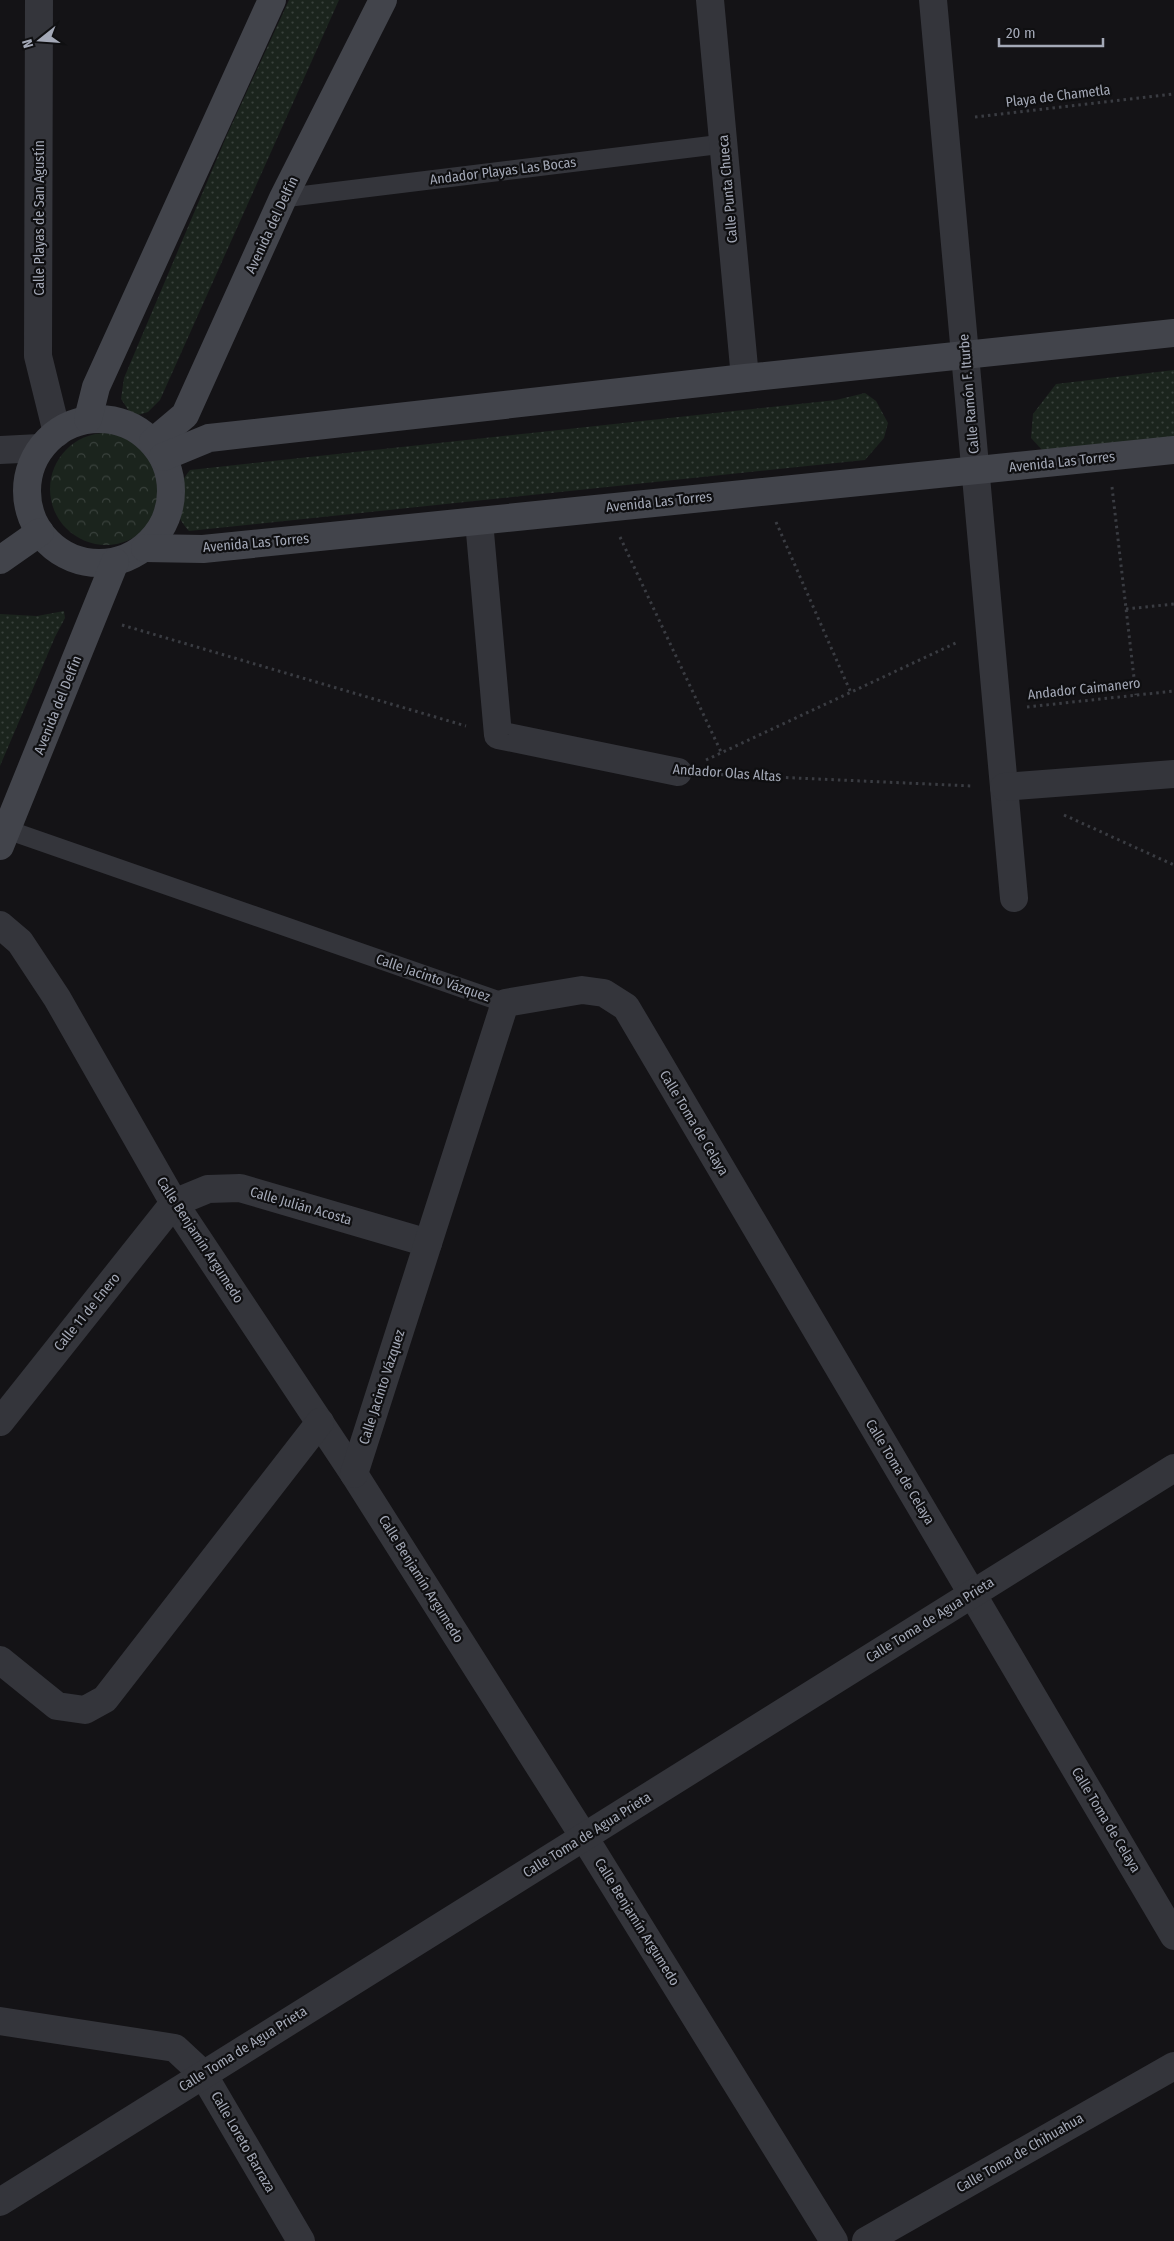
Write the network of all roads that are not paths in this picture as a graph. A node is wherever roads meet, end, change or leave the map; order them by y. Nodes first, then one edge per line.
1 (39, 0) edge
2 (272, 0) edge
3 (383, 0) edge
4 (710, 0) edge
5 (934, 0) edge
6 (723, 144) junction
7 (283, 198) junction
8 (1174, 333) edge
9 (965, 354) junction
10 (745, 378) junction
11 (88, 419) junction
12 (48, 441) junction
13 (158, 449) junction
14 (0, 450) edge
15 (1174, 450) edge
16 (976, 470) junction
17 (479, 521) junction
18 (40, 532) junction
19 (144, 548) junction
20 (0, 560) edge
21 (115, 562) junction
22 (678, 772) road end
23 (1174, 774) edge
24 (1004, 787) junction
25 (4, 838) edge
26 (1014, 898) dead end
27 (0, 925) edge
28 (505, 1003) junction
29 (174, 1203) junction
30 (428, 1243) junction
31 (0, 1422) edge
32 (320, 1422) junction
33 (1174, 1468) edge
34 (354, 1474) junction
35 (972, 1593) junction
36 (0, 1660) edge
37 (584, 1837) junction
38 (1174, 1936) edge
39 (0, 2021) edge
40 (1174, 2066) edge
41 (203, 2074) junction
42 (0, 2202) edge
43 (301, 2241) edge
44 (834, 2241) edge
45 (866, 2241) edge

1 - 12 street, Calle Playas de San Agustín
2 - 11 street
3 - 7 street, Avenida del Delfín
4 - 6 street, Calle Punta Chueca
5 - 9 street, Calle Ramón F. Iturbe
6 - 7 lane, Andador Playas Las Bocas
6 - 10 street, Calle Punta Chueca
7 - 13 street, Avenida del Delfín
8 - 9 street
9 - 10 street
9 - 16 street, Calle Ramón F. Iturbe
10 - 13 street
11 - 12 street
11 - 13 street
12 - 14 street
12 - 18 street
13 - 19 street
15 - 16 street, Avenida Las Torres
16 - 17 street, Avenida Las Torres
16 - 24 street, Calle Ramón F. Iturbe
17 - 19 street, Avenida Las Torres
17 - 22 street, Andador Olas Altas
18 - 20 street
18 - 21 street
19 - 21 street
21 - 25 street, Avenida del Delfín
23 - 24 street
24 - 26 street, Calle Ramón F. Iturbe
25 - 28 lane, Calle Jacinto Vázquez
27 - 29 street, Calle Benjamín Argumedo
28 - 30 street, Calle Jacinto Vázquez
28 - 35 street, Calle Toma de Celaya
29 - 30 street, Calle Julián Acosta
29 - 31 street, Calle 11 de Enero
29 - 32 street, Calle Benjamín Argumedo
30 - 34 street, Calle Jacinto Vázquez
32 - 34 street, Calle Benjamín Argumedo
32 - 36 street
33 - 35 street, Calle Toma de Agua Prieta
34 - 37 street, Calle Benjamín Argumedo
35 - 37 street, Calle Toma de Agua Prieta
35 - 38 street, Calle Toma de Celaya
37 - 41 street, Calle Toma de Agua Prieta
37 - 44 street, Calle Benjamín Argumedo
39 - 41 street, Calle Loreto Barraza
40 - 45 street, Calle Toma de Chihuahua
41 - 42 street, Calle Toma de Agua Prieta
41 - 43 street, Calle Loreto Barraza

